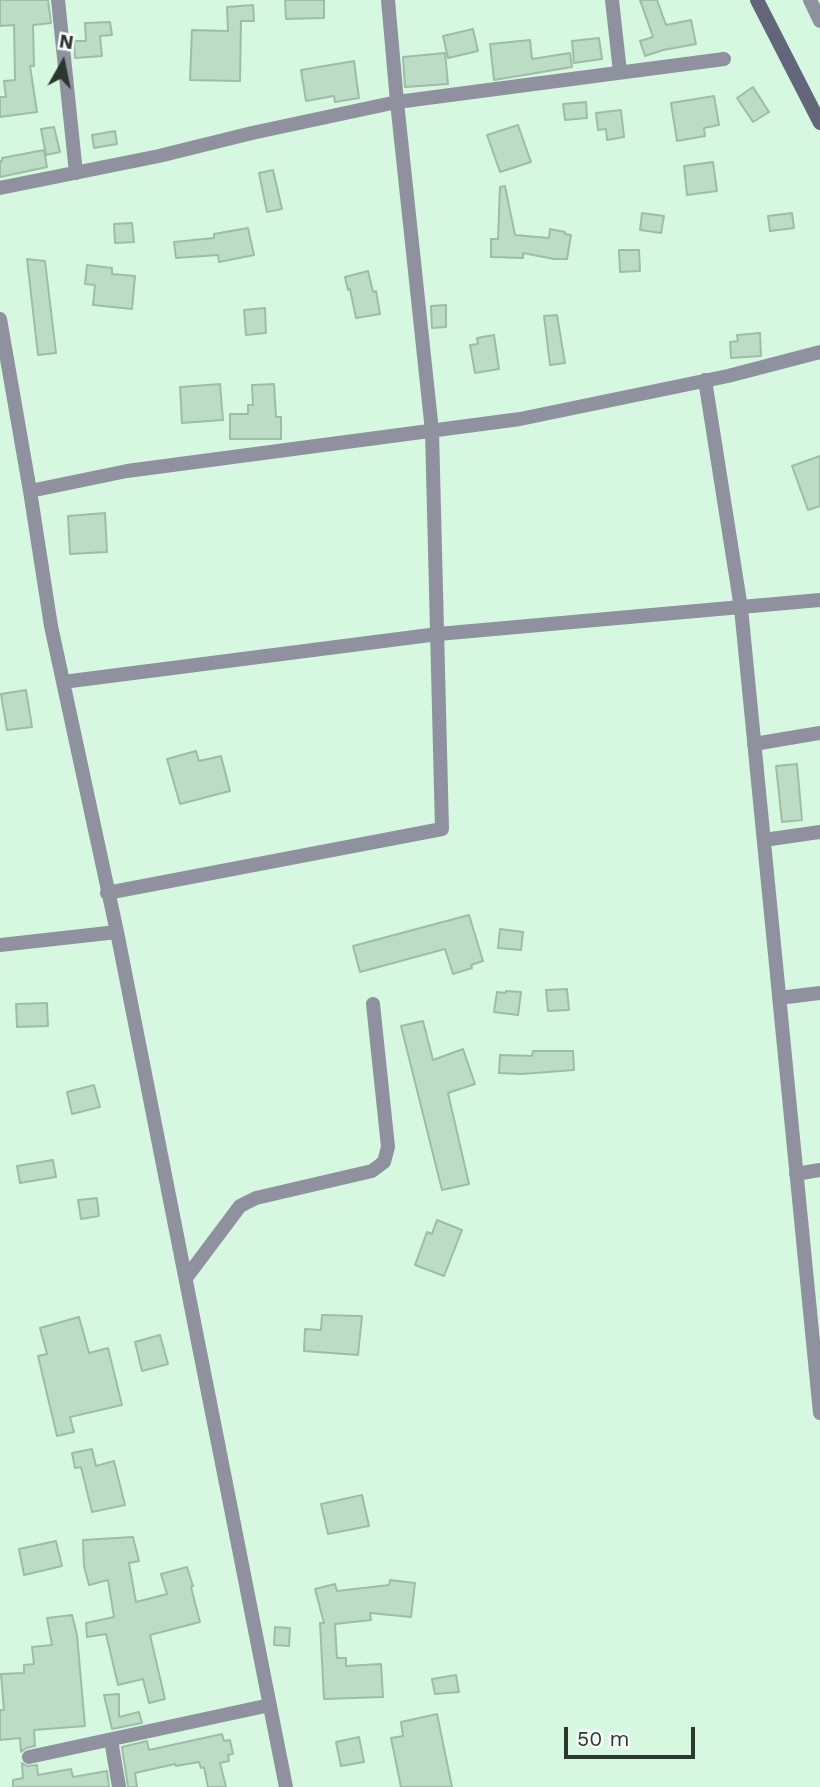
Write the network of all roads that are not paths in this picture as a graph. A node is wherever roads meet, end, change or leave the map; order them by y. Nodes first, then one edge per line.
1 (58, 0) edge
2 (388, 0) edge
3 (612, 0) edge
4 (757, 0) edge
5 (810, 0) edge
6 (820, 21) edge
7 (724, 59) dead end
8 (620, 72) junction
9 (397, 102) junction
10 (820, 123) edge
11 (76, 173) junction
12 (0, 188) edge
13 (0, 319) edge
14 (820, 352) edge
15 (705, 380) junction
16 (7, 403) edge
17 (432, 430) junction
18 (30, 491) junction
19 (820, 600) edge
20 (741, 608) junction
21 (438, 634) junction
22 (62, 682) junction
23 (820, 733) edge
24 (754, 744) junction
25 (820, 832) edge
26 (764, 839) junction
27 (107, 893) junction
28 (117, 932) junction
29 (0, 944) edge
30 (820, 993) edge
31 (779, 999) junction
32 (373, 1003) dead end
33 (820, 1170) edge
34 (796, 1174) junction
35 (186, 1278) junction
36 (820, 1413) edge
37 (270, 1705) junction
38 (111, 1740) junction
39 (29, 1757) dead end
40 (119, 1787) edge
41 (286, 1787) edge

1 - 11 street
2 - 9 street
3 - 8 street
4 - 10 main road
5 - 6 street
7 - 8 street
8 - 9 street
9 - 11 street
9 - 17 street
11 - 12 street
13 - 16 street
14 - 15 street
15 - 17 street
15 - 20 street
16 - 18 street
17 - 18 street
17 - 21 street
18 - 22 street
19 - 20 street
20 - 21 street
20 - 24 street
21 - 22 street
21 - 27 street
22 - 27 street
23 - 24 street
24 - 26 street
25 - 26 street
26 - 31 street
27 - 28 street
28 - 29 street
28 - 35 street
30 - 31 street
31 - 34 street
32 - 35 street
33 - 34 street
34 - 36 street
35 - 37 street
37 - 38 street
37 - 41 street
38 - 39 street
38 - 40 street

